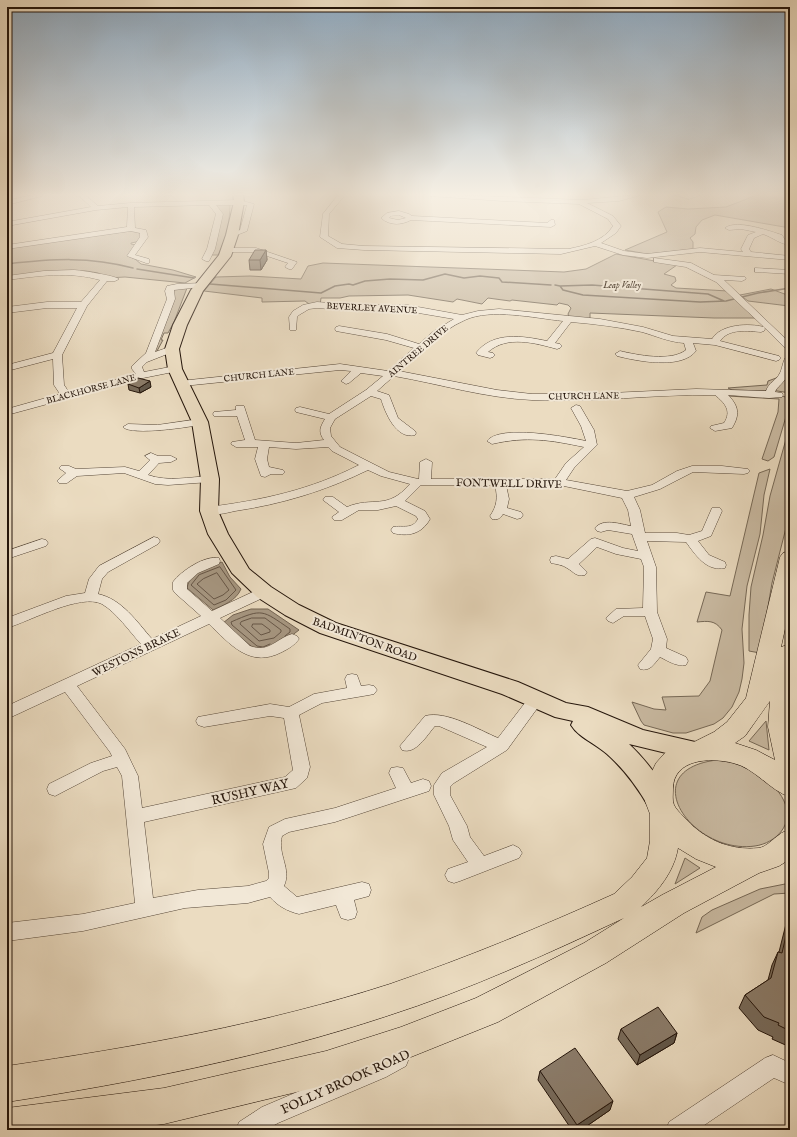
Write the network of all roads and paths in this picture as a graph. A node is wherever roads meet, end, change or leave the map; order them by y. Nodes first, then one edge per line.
1 (136, 247) edge
2 (211, 247) edge
3 (228, 247) edge
4 (353, 247) edge
5 (584, 247) edge
6 (607, 247) edge
7 (746, 247) edge
8 (227, 250) junction
9 (748, 254) junction
10 (640, 255) junction
11 (790, 258) edge
12 (206, 259) dead end
13 (146, 261) dead end
14 (294, 263) dead end
15 (758, 270) dead end
16 (790, 272) edge
17 (714, 277) junction
18 (7, 278) edge
19 (115, 279) dead end
20 (742, 279) dead end
21 (104, 280) junction
22 (201, 285) junction
23 (83, 305) junction
24 (7, 310) edge
25 (462, 318) junction
26 (568, 319) junction
27 (750, 320) dead end
28 (296, 325) dead end
29 (339, 329) dead end
30 (688, 341) junction
31 (715, 342) junction
32 (421, 347) junction
33 (790, 348) edge
34 (172, 349) junction
35 (57, 355) junction
36 (490, 355) dead end
37 (790, 356) edge
38 (626, 357) dead end
39 (144, 360) junction
40 (771, 360) dead end
41 (7, 368) edge
42 (359, 369) junction
43 (388, 373) junction
44 (142, 375) junction
45 (179, 376) junction
46 (346, 382) dead end
47 (370, 392) junction
48 (718, 392) junction
49 (66, 395) junction
50 (576, 408) dead end
51 (305, 410) dead end
52 (7, 412) edge
53 (218, 414) dead end
54 (331, 417) junction
55 (200, 422) junction
56 (715, 428) dead end
57 (131, 429) dead end
58 (390, 433) dead end
59 (492, 440) dead end
60 (251, 443) junction
61 (331, 443) junction
62 (236, 444) dead end
63 (264, 444) junction
64 (592, 445) junction
65 (171, 459) dead end
66 (426, 462) dead end
67 (366, 466) junction
68 (744, 471) dead end
69 (279, 472) dead end
70 (141, 476) junction
71 (210, 479) junction
72 (63, 481) dead end
73 (500, 481) junction
74 (421, 482) junction
75 (559, 482) junction
76 (627, 495) junction
77 (329, 500) dead end
78 (396, 502) junction
79 (209, 511) junction
80 (718, 514) dead end
81 (517, 515) dead end
82 (397, 530) dead end
83 (639, 534) junction
84 (596, 535) junction
85 (690, 539) junction
86 (154, 541) dead end
87 (42, 543) dead end
88 (7, 555) edge
89 (646, 556) junction
90 (790, 558) edge
91 (556, 560) dead end
92 (214, 561) dead end
93 (720, 565) dead end
94 (264, 592) junction
95 (91, 597) junction
96 (650, 612) junction
97 (210, 617) junction
98 (613, 618) dead end
99 (7, 622) edge
100 (292, 639) dead end
101 (150, 645) junction
102 (658, 650) junction
103 (790, 652) edge
104 (681, 661) dead end
105 (645, 665) dead end
106 (68, 685) junction
107 (359, 687) dead end
108 (536, 699) junction
109 (563, 711) junction
110 (7, 713) edge
111 (291, 713) junction
112 (204, 721) dead end
113 (408, 746) dead end
114 (501, 746) junction
115 (699, 750) junction
116 (122, 759) junction
117 (790, 770) edge
118 (397, 773) dead end
119 (790, 786) edge
120 (55, 788) dead end
121 (661, 807) junction
122 (135, 817) junction
123 (790, 842) edge
124 (513, 852) dead end
125 (770, 859) edge
126 (480, 864) junction
127 (454, 874) dead end
128 (273, 887) junction
129 (362, 890) dead end
130 (145, 908) junction
131 (7, 932) edge
132 (486, 1011) junction
133 (790, 1074) edge
134 (7, 1084) edge
135 (7, 1126) edge
136 (247, 1130) edge
137 (677, 1130) edge

1 - 13 street
2 - 12 street
3 - 8 main road, BADMINTON ROAD
4 - 5 street
6 - 10 street
7 - 9 street
8 - 14 street
8 - 22 main road, BADMINTON ROAD
9 - 10 street
9 - 11 street
10 - 17 street
15 - 16 street
17 - 20 street
17 - 33 street
18 - 21 street
19 - 21 street
21 - 23 street
22 - 34 main road, BADMINTON ROAD
22 - 39 street
23 - 24 street
23 - 35 street
25 - 26 street, AINTREE DRIVE
25 - 28 street, BEVERLEY AVENUE
25 - 32 street, AINTREE DRIVE
26 - 30 street, AINTREE DRIVE
26 - 36 street
27 - 31 street
29 - 32 street
30 - 31 street, AINTREE DRIVE
30 - 38 street
31 - 40 street, AINTREE DRIVE
32 - 43 street, AINTREE DRIVE
34 - 39 street
34 - 45 main road, BADMINTON ROAD
35 - 41 street
35 - 49 street
37 - 48 street, CHURCH LANE
39 - 44 street
42 - 43 street, CHURCH LANE
42 - 45 street, CHURCH LANE
42 - 46 street
43 - 47 street, AINTREE DRIVE
43 - 48 street, CHURCH LANE
44 - 45 street, BLACKHORSE LANE
44 - 49 street, BLACKHORSE LANE
45 - 55 main road, BADMINTON ROAD
47 - 54 street, AINTREE DRIVE
47 - 58 street
48 - 56 street
49 - 52 street, BLACKHORSE LANE
50 - 64 street
51 - 54 street
53 - 60 street
54 - 61 street
55 - 57 street
55 - 71 main road, BADMINTON ROAD
59 - 64 street
60 - 62 street
60 - 63 street
61 - 63 street
61 - 67 street
63 - 69 street
64 - 75 street
65 - 70 street
66 - 74 street
67 - 74 street, FONTWELL DRIVE
67 - 79 street
68 - 76 street, FONTWELL DRIVE
70 - 71 street
70 - 72 street
71 - 79 main road, BADMINTON ROAD
73 - 74 street, FONTWELL DRIVE
73 - 75 street, FONTWELL DRIVE
73 - 81 street
74 - 78 street
75 - 76 street, FONTWELL DRIVE
76 - 83 street
77 - 78 street
78 - 82 street
79 - 94 main road, BADMINTON ROAD
80 - 85 street
83 - 84 street
83 - 85 street
83 - 89 street
84 - 89 street
84 - 91 street
85 - 93 street
86 - 95 street
87 - 88 street
89 - 96 street
90 - 115 highway
92 - 97 street
94 - 97 street, WESTONS BRAKE
94 - 108 main road, BADMINTON ROAD
95 - 99 street
95 - 101 street
96 - 98 street
96 - 102 street
97 - 100 street
97 - 101 street, WESTONS BRAKE
101 - 106 street, WESTONS BRAKE
102 - 104 street
102 - 105 street
103 - 117 highway
106 - 110 street, WESTONS BRAKE
106 - 116 street
107 - 111 street
108 - 109 main road, BADMINTON ROAD
108 - 114 street
109 - 115 main road, BADMINTON ROAD
109 - 121 main road, BADMINTON ROAD
111 - 112 street
111 - 122 street, RUSHY WAY
113 - 114 street
114 - 126 street
115 - 119 highway
115 - 121 highway
116 - 120 street
116 - 122 street
118 - 128 street
121 - 125 highway
121 - 134 highway
122 - 130 street
123 - 125 highway
124 - 126 street
125 - 132 highway
126 - 127 street
128 - 129 street
128 - 130 street
130 - 131 street
132 - 135 highway
132 - 136 street, FOLLY BROOK ROAD
133 - 137 street

